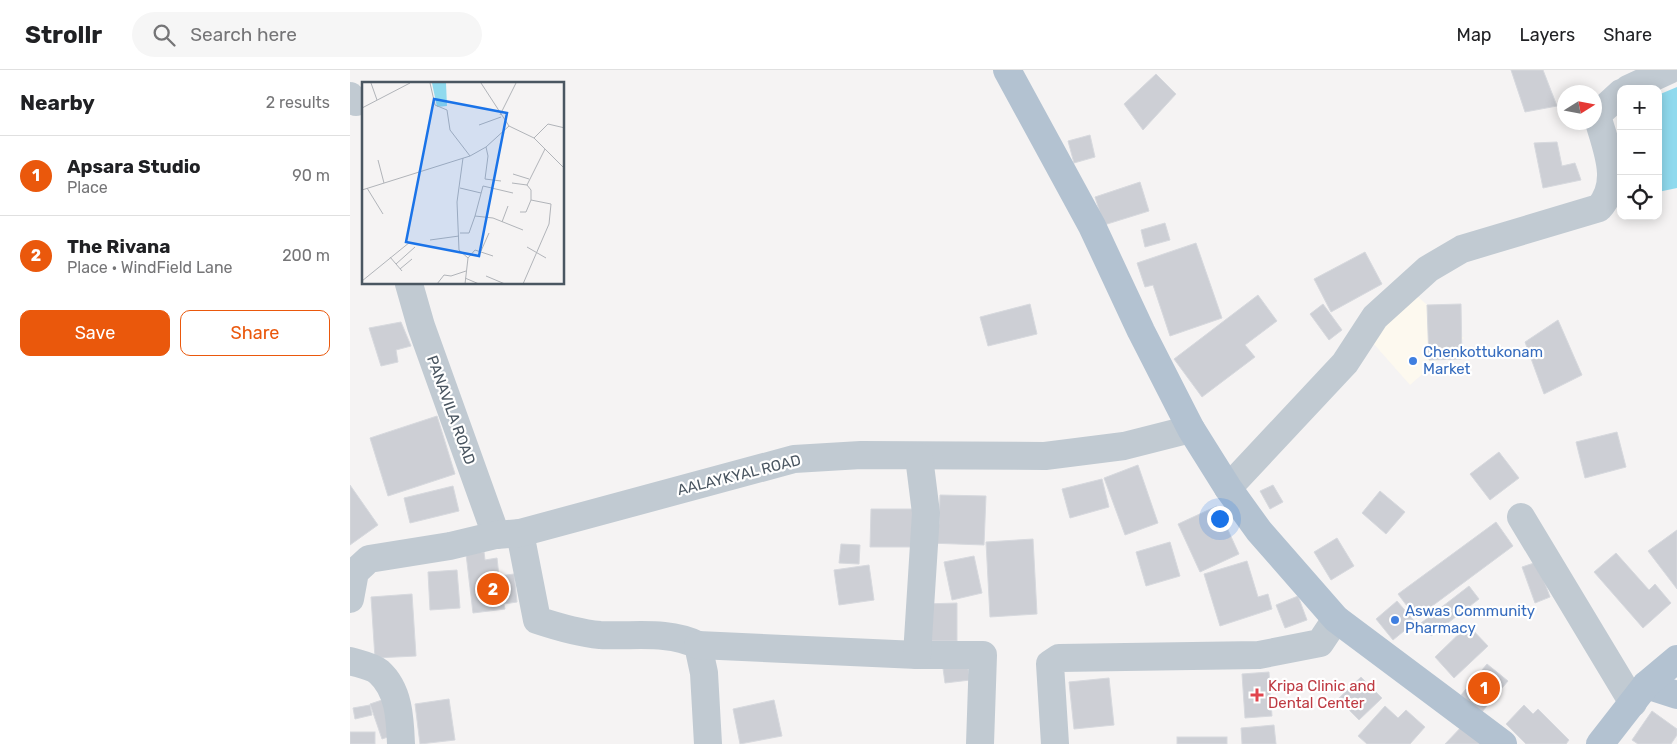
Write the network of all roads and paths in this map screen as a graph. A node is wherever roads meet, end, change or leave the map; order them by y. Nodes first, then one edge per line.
1 (1007, 70) edge
2 (1669, 70) edge
3 (1637, 85) edge
4 (1617, 97) edge
5 (409, 285) edge
6 (1191, 429) junction
7 (919, 457) junction
8 (1228, 488) junction
9 (1521, 516) dead end
10 (508, 534) junction
11 (350, 599) edge
12 (1336, 619) junction
13 (698, 645) junction
14 (917, 655) junction
15 (1677, 659) edge
16 (350, 661) edge
17 (1640, 694) junction
18 (1677, 695) edge
19 (401, 744) edge
20 (708, 744) edge
21 (980, 744) edge
22 (1055, 744) edge
23 (1503, 744) edge
24 (1600, 744) edge

1 - 6 main road
2 - 3 street
4 - 8 street
5 - 10 street, PANAVILA ROAD
6 - 7 street, AALAYKYAL ROAD
6 - 8 main road
7 - 10 street, AALAYKYAL ROAD
7 - 14 street
8 - 12 main road
9 - 17 street
10 - 11 street, AALAYKYAL ROAD
10 - 13 street, PANAVILA ROAD
12 - 22 street
12 - 23 main road
13 - 14 street
13 - 20 street
14 - 21 street
15 - 17 main road
16 - 19 street
17 - 18 main road
17 - 24 main road

